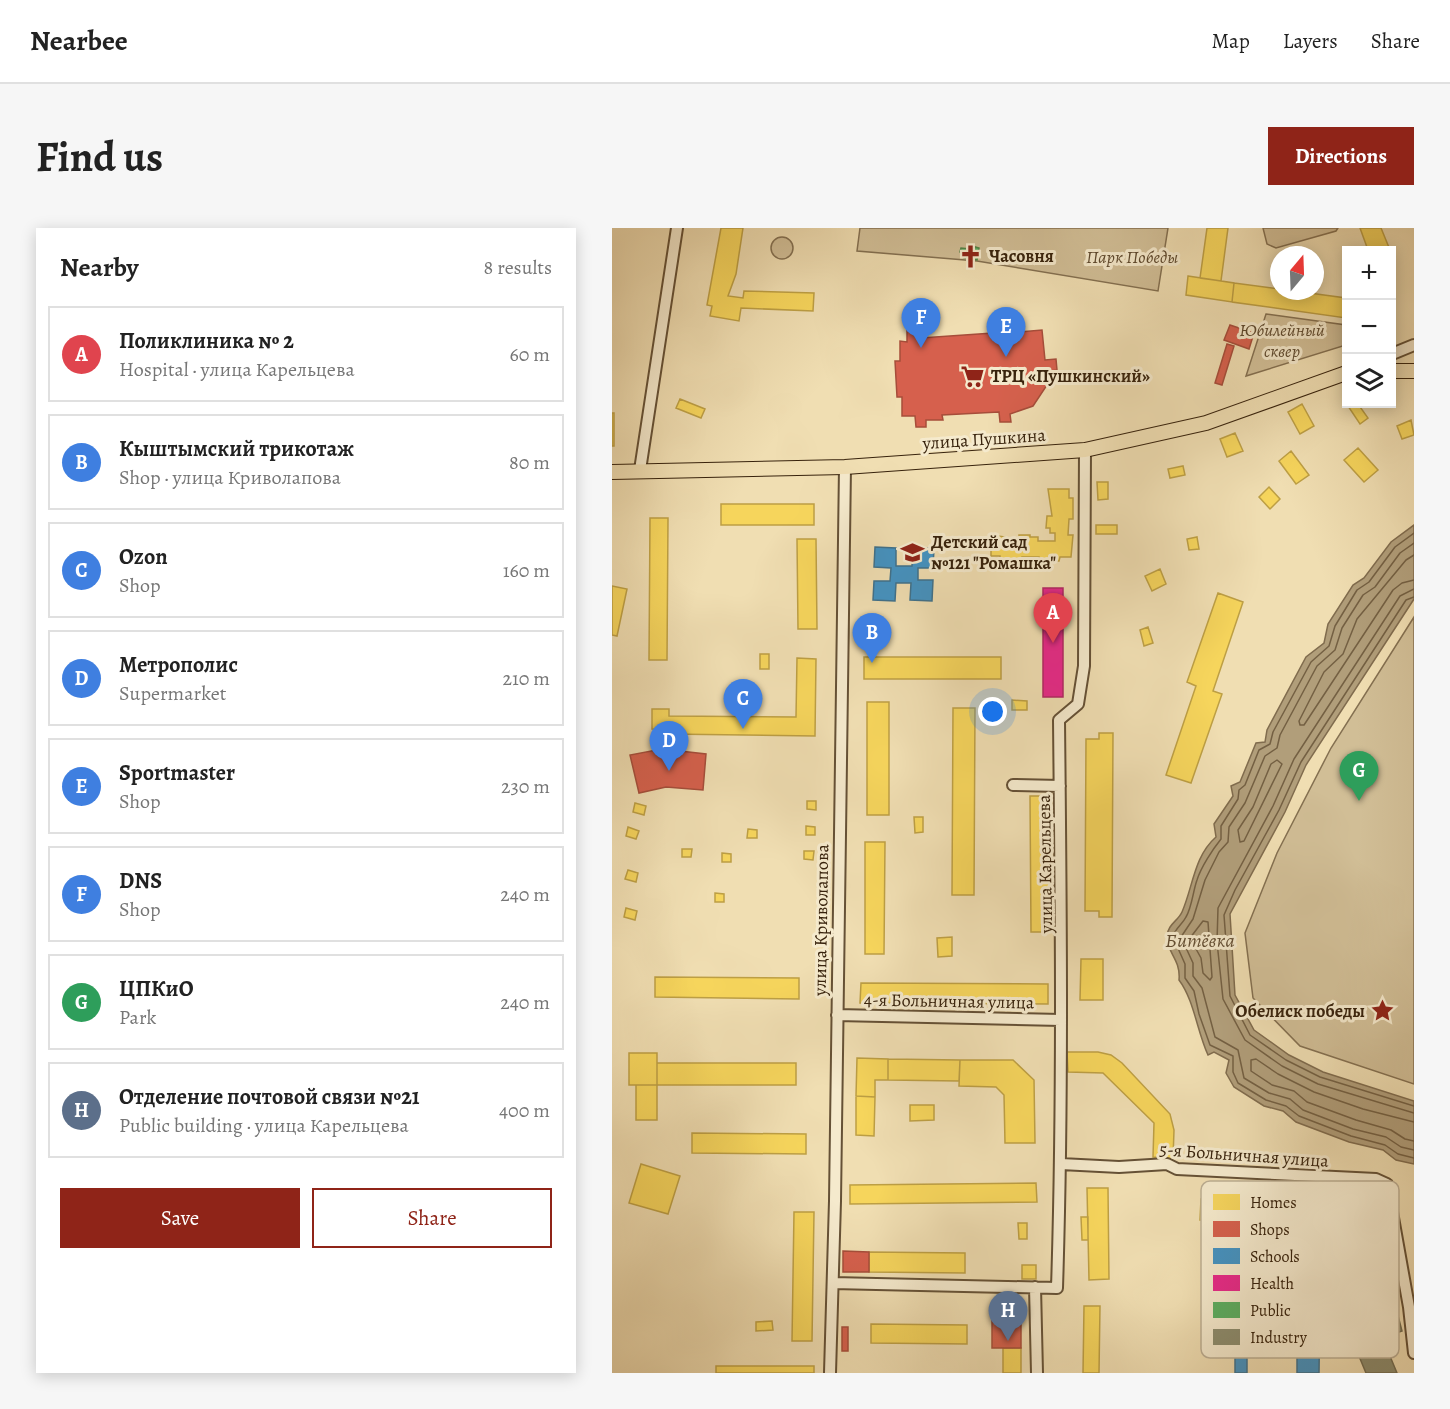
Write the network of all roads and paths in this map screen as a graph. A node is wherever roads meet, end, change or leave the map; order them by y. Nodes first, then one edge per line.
1 (677, 228) edge
2 (1414, 345) edge
3 (1396, 352) edge
4 (1396, 371) edge
5 (1414, 371) edge
6 (1342, 373) edge
7 (1085, 450) junction
8 (845, 467) junction
9 (640, 471) junction
10 (612, 472) edge
11 (1013, 785) dead end
12 (1060, 786) junction
13 (837, 1015) junction
14 (1060, 1020) junction
15 (1061, 1164) junction
16 (1380, 1181) edge
17 (1399, 1251) edge
18 (833, 1283) junction
19 (1035, 1287) junction
20 (1414, 1353) edge
21 (830, 1373) edge
22 (1037, 1373) edge

1 - 9 street
2 - 3 street
4 - 5 main road
6 - 7 main road, улица Пушкина
7 - 8 main road, улица Пушкина
7 - 12 street, улица Карельцева
8 - 9 main road, улица Пушкина
8 - 13 street, улица Криволапова
9 - 10 main road, улица Пушкина
11 - 12 street
12 - 14 street, улица Карельцева
13 - 14 street, 4-я Больничная улица
13 - 18 street, улица Криволапова
14 - 15 street, улица Карельцева
15 - 16 street, 5-я Больничная улица
15 - 19 street, улица Карельцева
17 - 20 street, 5-я Больничная улица
18 - 19 street
18 - 21 street, улица Криволапова
19 - 22 street

